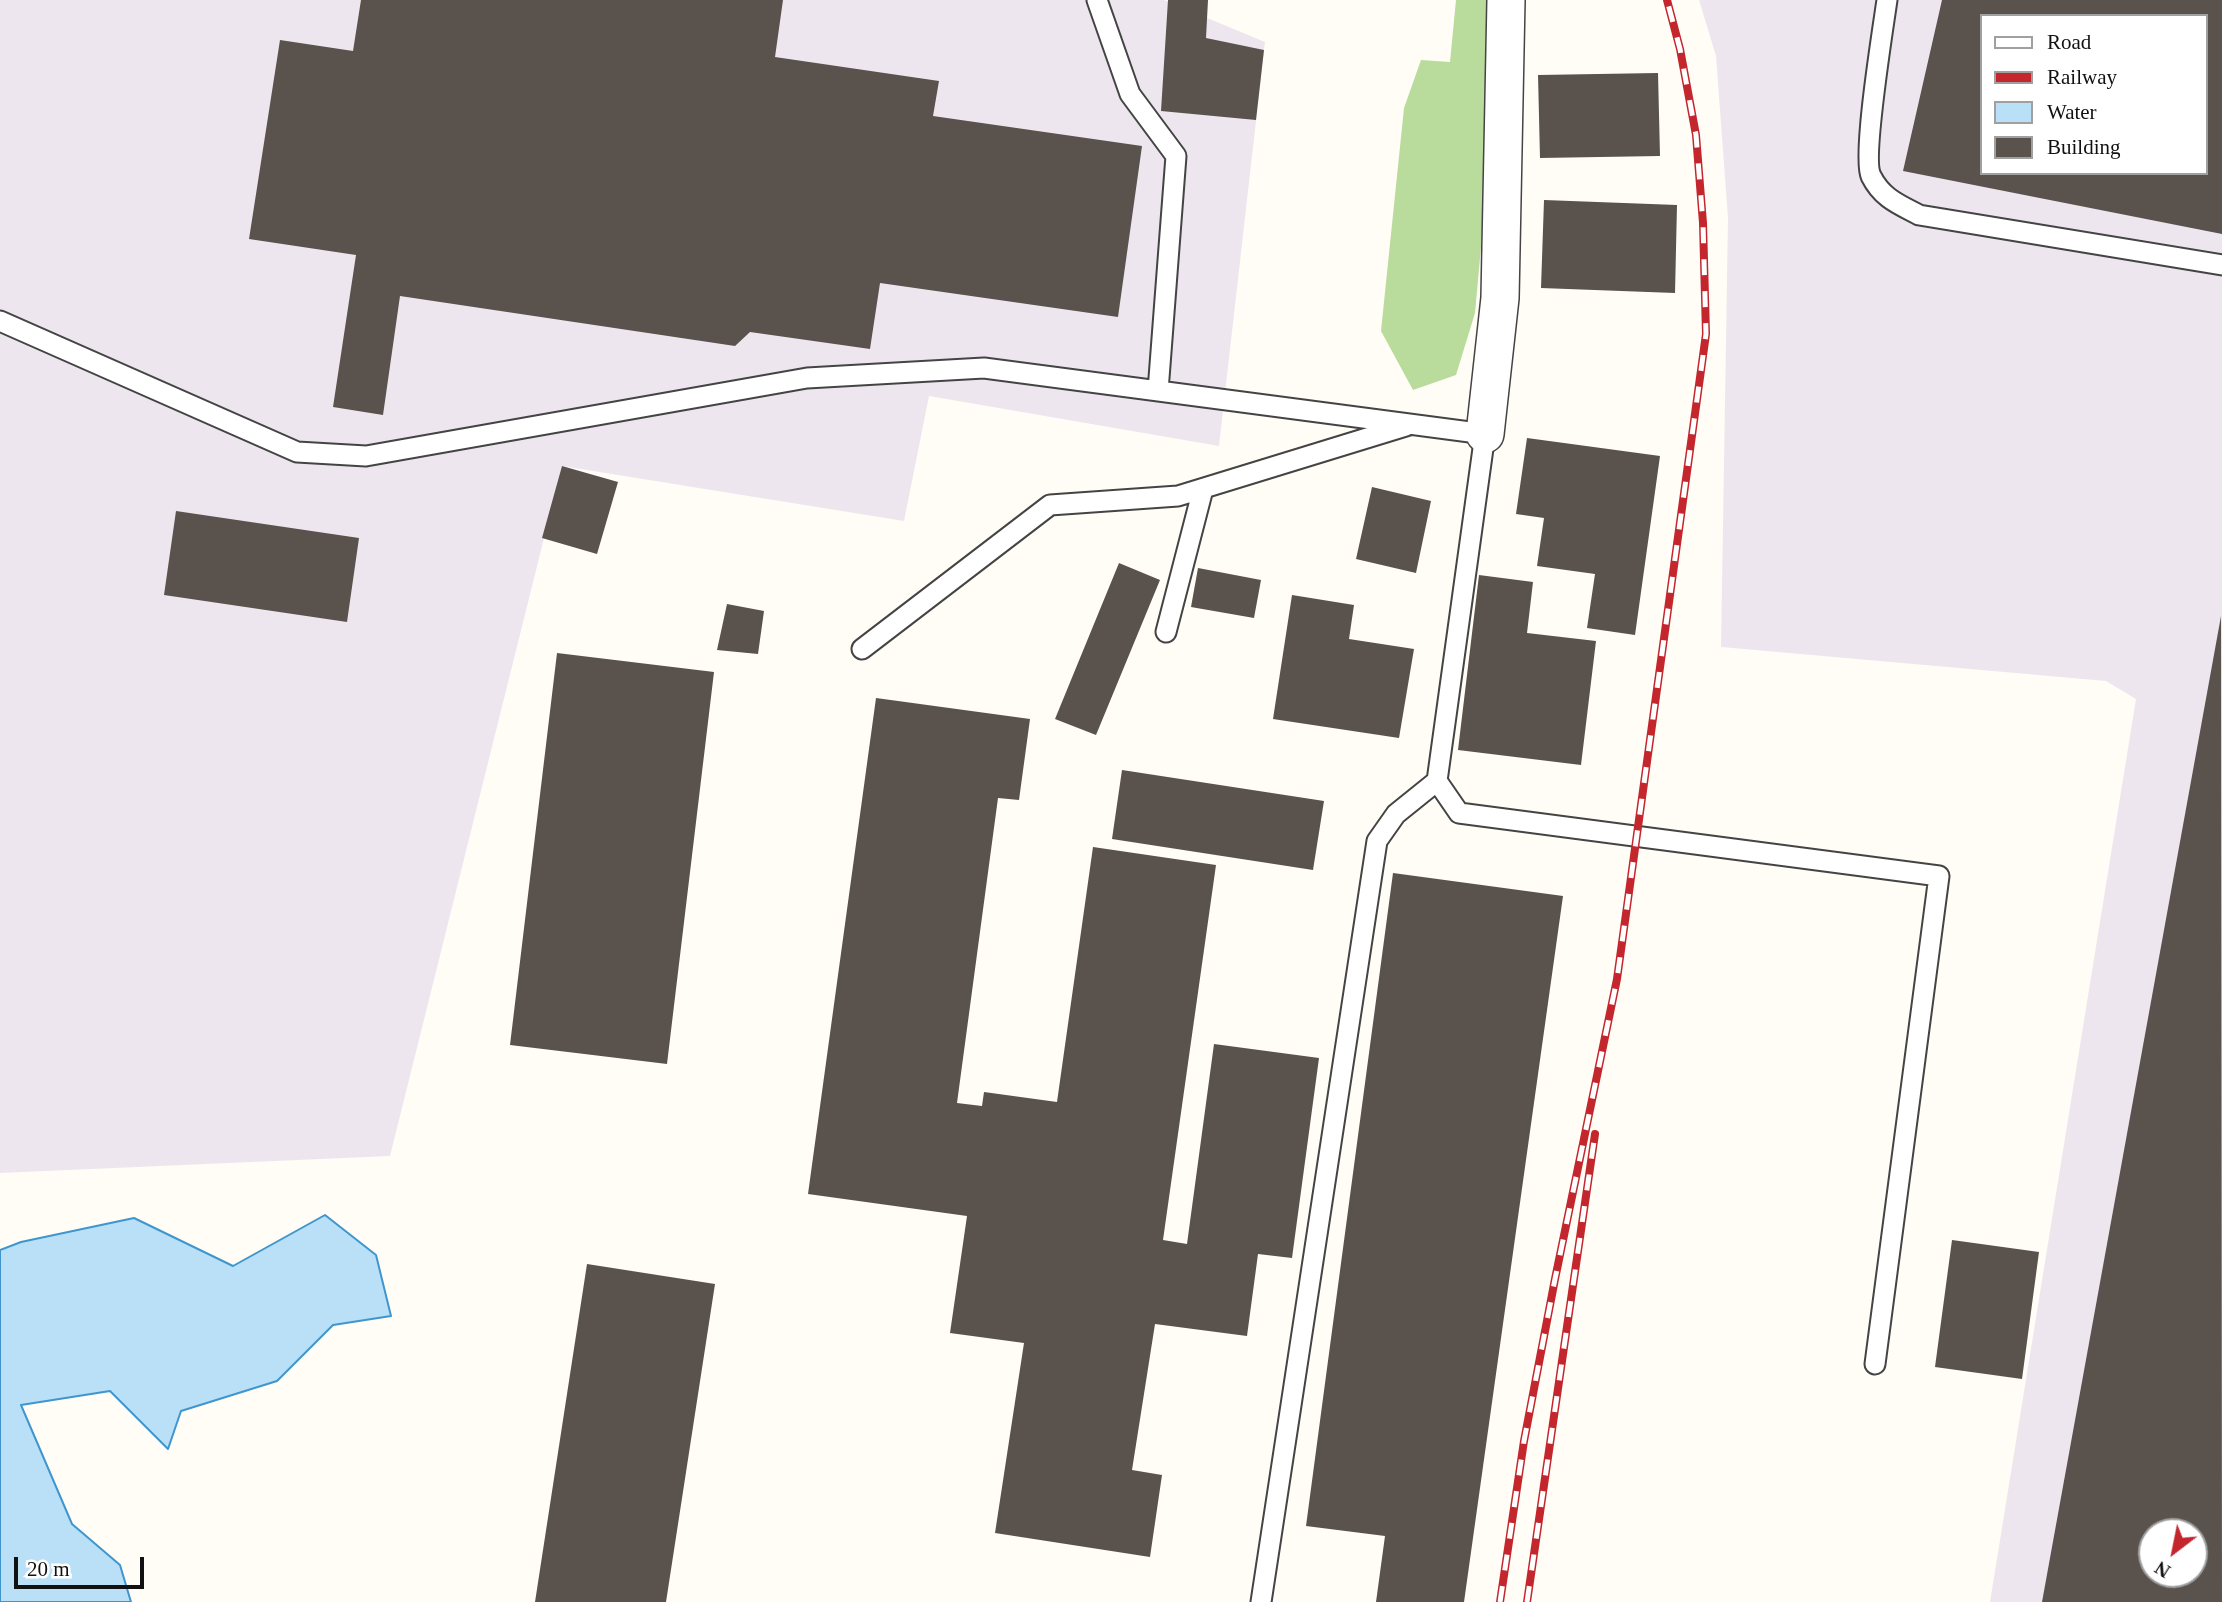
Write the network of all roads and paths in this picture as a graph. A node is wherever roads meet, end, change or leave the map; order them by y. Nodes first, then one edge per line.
1 (1097, 0) edge
2 (1506, 0) edge
3 (1887, 0) edge
4 (2222, 265) edge
5 (0, 321) edge
6 (1158, 391) junction
7 (1413, 424) junction
8 (1485, 434) junction
9 (1203, 489) junction
10 (1166, 632) dead end
11 (862, 649) dead end
12 (1437, 781) junction
13 (1875, 1364) dead end
14 (1261, 1602) edge

1 - 6 lane
2 - 8 street
3 - 4 lane
5 - 6 lane
6 - 7 lane
7 - 8 lane
7 - 9 lane
8 - 12 lane
9 - 10 lane
9 - 11 lane
12 - 13 lane
12 - 14 lane

